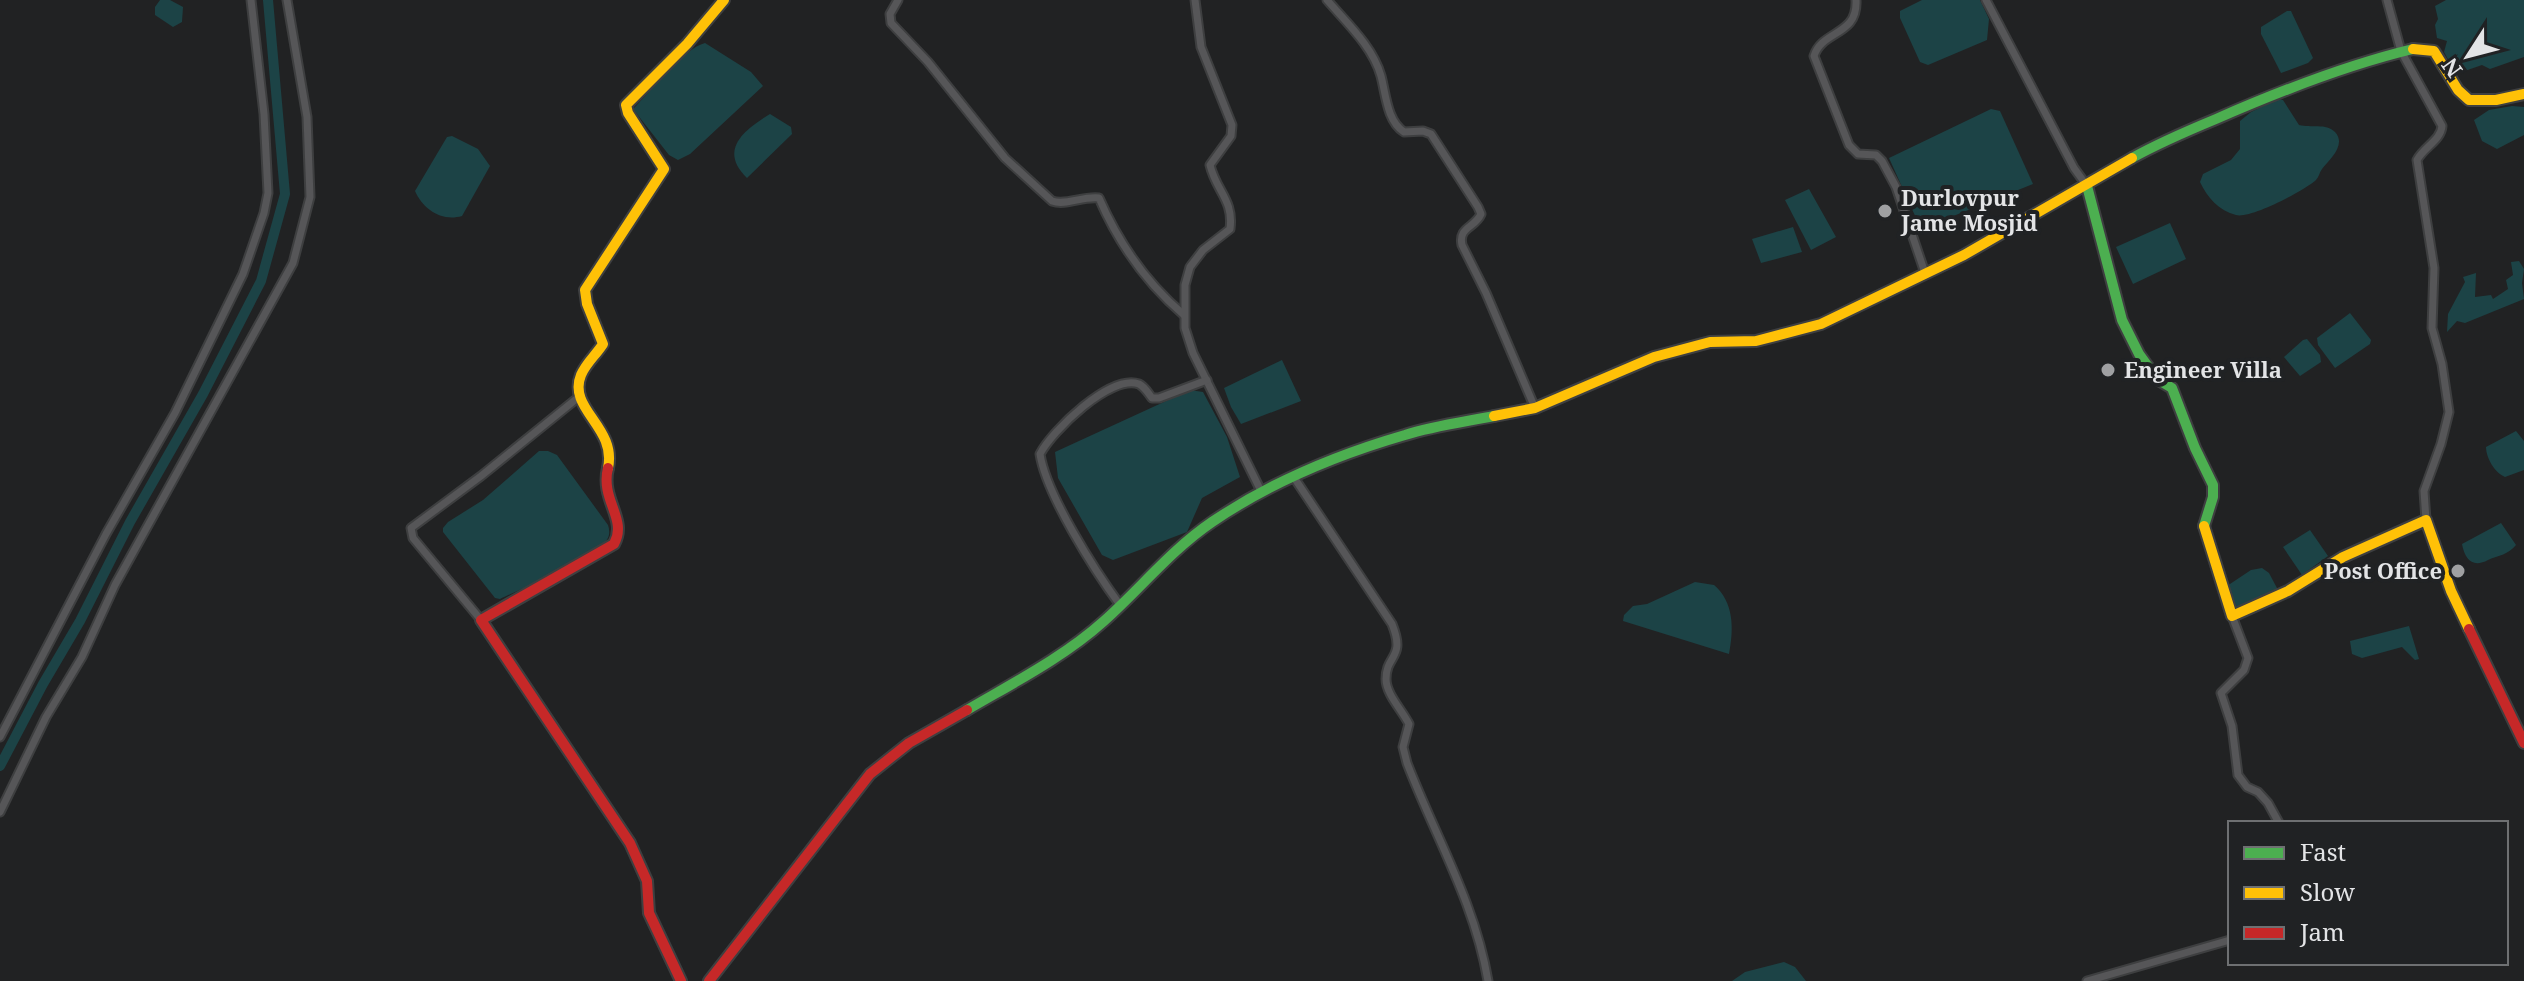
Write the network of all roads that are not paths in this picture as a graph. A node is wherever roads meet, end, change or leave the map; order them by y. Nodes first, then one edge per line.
1 (251, 0) edge
2 (287, 0) edge
3 (724, 0) edge
4 (898, 0) edge
5 (1195, 0) edge
6 (1327, 0) edge
7 (1856, 0) edge
8 (1986, 0) edge
9 (2387, 0) edge
10 (2401, 51) junction
11 (2524, 94) edge
12 (2087, 186) junction
13 (1925, 273) junction
14 (1185, 316) junction
15 (1207, 380) junction
16 (580, 396) junction
17 (1535, 408) junction
18 (1293, 476) junction
19 (1261, 491) junction
20 (2426, 520) junction
21 (1120, 605) junction
22 (2232, 616) junction
23 (481, 620) junction
24 (0, 737) edge
25 (2524, 743) edge
26 (0, 812) edge
27 (2278, 821) edge
28 (2228, 941) edge
29 (681, 981) edge
30 (709, 981) edge
31 (1488, 981) edge
32 (2087, 981) edge

1 - 24 street
2 - 26 street
3 - 16 street
4 - 14 street
5 - 14 street
6 - 17 street
7 - 13 street
8 - 12 street
9 - 10 street
10 - 11 street
10 - 12 street
10 - 20 street
12 - 13 street
12 - 22 street
13 - 17 street
14 - 15 street
15 - 19 street
15 - 21 street
16 - 23 street
16 - 23 street
17 - 18 street
18 - 19 street
18 - 31 street
19 - 21 street
20 - 22 street
20 - 25 street
21 - 30 street
22 - 27 street
23 - 29 street
28 - 32 street

